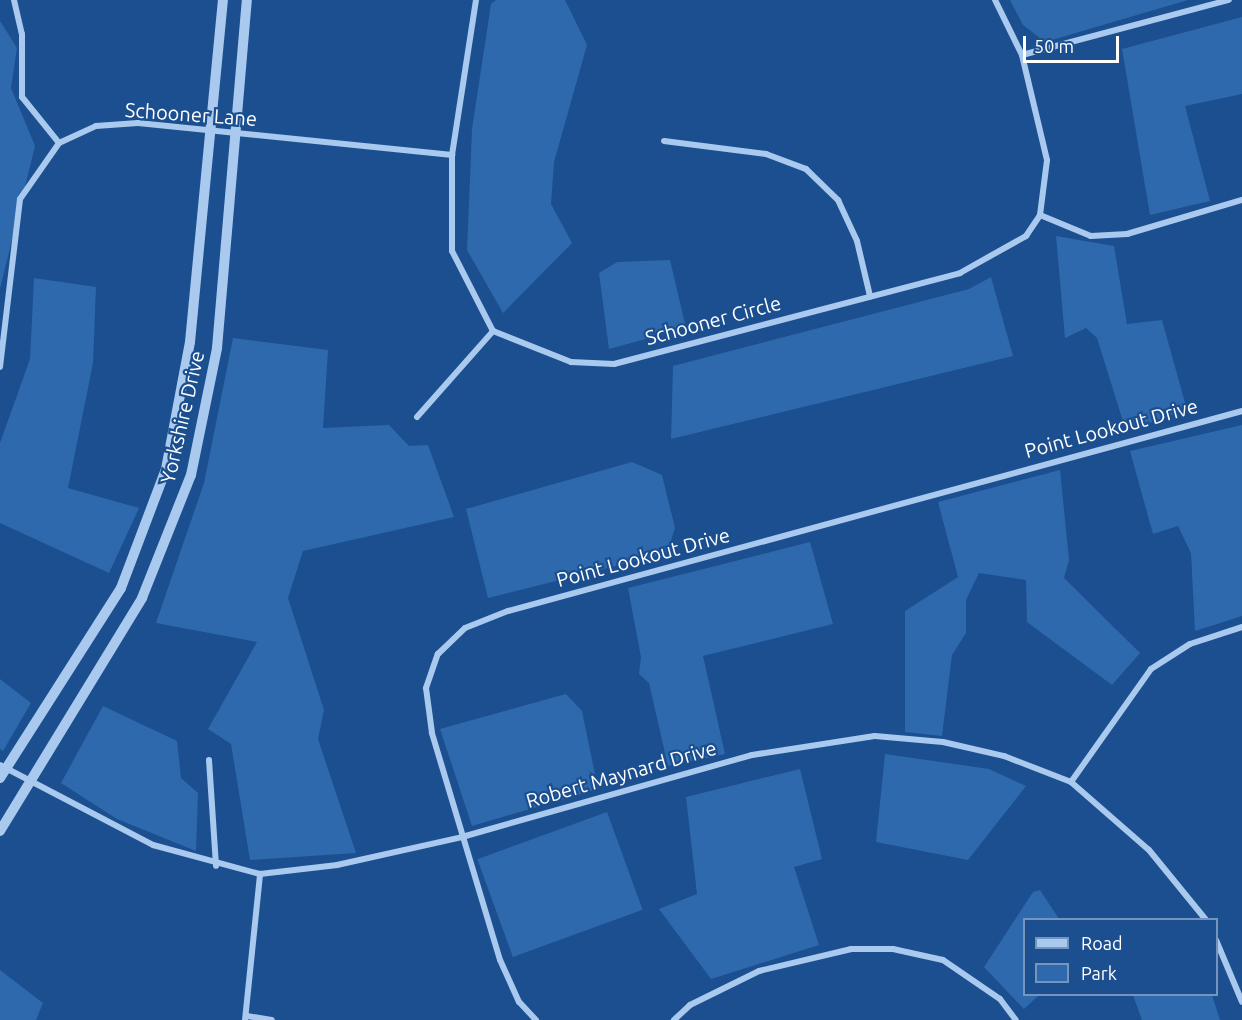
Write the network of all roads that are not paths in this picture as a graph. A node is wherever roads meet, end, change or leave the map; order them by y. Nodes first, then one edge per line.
1 (14, 0) edge
2 (223, 0) edge
3 (247, 0) edge
4 (476, 0) edge
5 (995, 0) edge
6 (1229, 0) edge
7 (1022, 55) junction
8 (213, 129) junction
9 (238, 133) junction
10 (664, 141) dead end
11 (59, 143) junction
12 (452, 155) junction
13 (1242, 200) edge
14 (1040, 215) junction
15 (870, 296) junction
16 (493, 331) junction
17 (0, 367) edge
18 (1242, 411) edge
19 (417, 417) dead end
20 (1242, 627) edge
21 (209, 760) dead end
22 (2, 771) edge
23 (1071, 782) junction
24 (29, 783) junction
25 (0, 831) edge
26 (462, 837) junction
27 (216, 866) junction
28 (260, 874) junction
29 (1204, 918) edge
30 (1218, 945) edge
31 (1242, 1002) edge
32 (246, 1018) edge
33 (272, 1020) edge
34 (536, 1020) edge
35 (674, 1020) edge
36 (1016, 1020) edge

1 - 11 street
2 - 8 street, Yorkshire Drive
3 - 9 street, Yorkshire Drive
4 - 12 street
5 - 7 street, Schooner Circle
6 - 7 street
7 - 14 street, Schooner Circle
8 - 9 street, Schooner Lane
8 - 11 street, Schooner Lane
8 - 22 street, Yorkshire Drive
9 - 12 street, Schooner Lane
9 - 24 street, Yorkshire Drive
10 - 15 street
11 - 17 street
12 - 16 street
13 - 14 street
14 - 15 street, Schooner Circle
15 - 16 street, Schooner Circle
16 - 19 street
18 - 26 street, Point Lookout Drive
20 - 23 street
21 - 27 street
22 - 24 street, Robert Maynard Drive
23 - 26 street, Robert Maynard Drive
23 - 29 street, Robert Maynard Drive
24 - 25 street, Yorkshire Drive
24 - 27 street, Robert Maynard Drive
26 - 28 street, Robert Maynard Drive
26 - 34 street, Point Lookout Drive
27 - 28 street, Robert Maynard Drive
28 - 32 street
30 - 31 street
32 - 33 street
35 - 36 street

